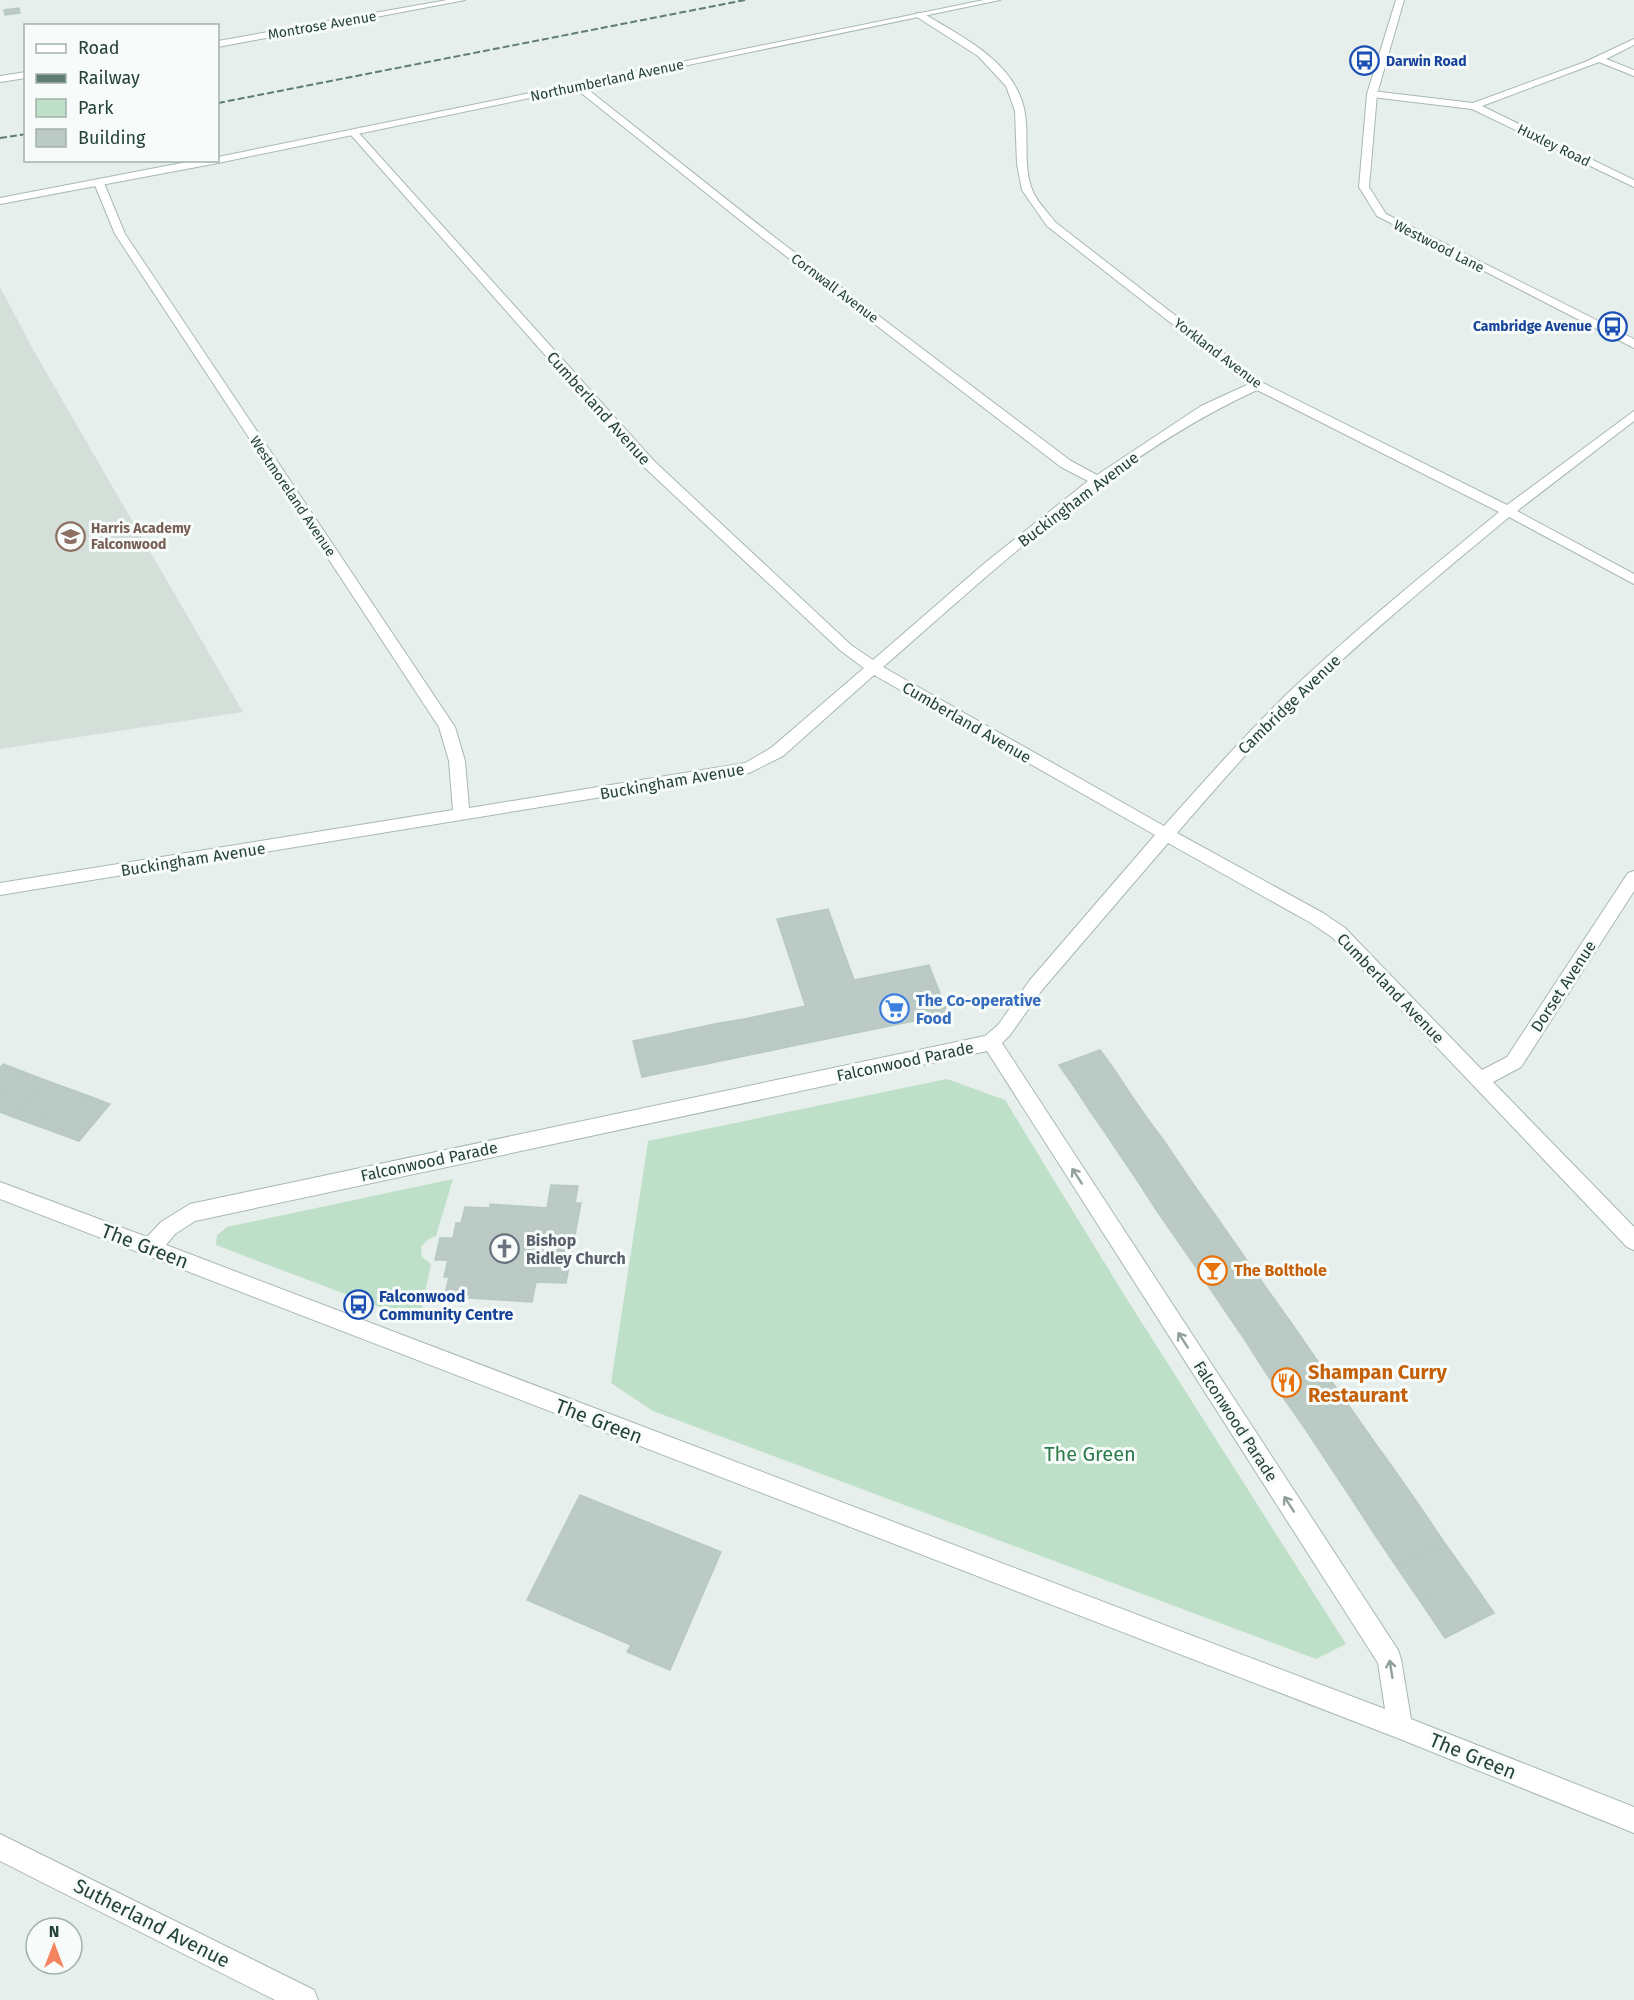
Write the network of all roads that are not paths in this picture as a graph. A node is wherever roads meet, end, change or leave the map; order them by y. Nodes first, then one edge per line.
1 (461, 0) edge
2 (996, 0) edge
3 (1400, 0) edge
4 (920, 15) junction
5 (1634, 42) edge
6 (219, 44) edge
7 (1599, 59) junction
8 (1634, 73) edge
9 (24, 75) edge
10 (0, 79) edge
11 (578, 86) junction
12 (1372, 94) junction
13 (1474, 106) junction
14 (354, 133) junction
15 (219, 160) edge
16 (207, 162) edge
17 (99, 183) junction
18 (1634, 184) edge
19 (0, 201) edge
20 (1634, 344) edge
21 (1257, 385) junction
22 (1634, 415) edge
23 (1097, 482) junction
24 (1508, 511) junction
25 (1634, 580) edge
26 (875, 669) junction
27 (461, 815) junction
28 (1166, 834) junction
29 (1634, 877) edge
30 (0, 890) edge
31 (991, 1042) junction
32 (1479, 1080) junction
33 (0, 1190) edge
34 (1634, 1241) edge
35 (151, 1248) junction
36 (1400, 1727) junction
37 (1634, 1820) edge
38 (0, 1846) edge
39 (304, 2000) edge

1 - 6 street, Montrose Avenue
2 - 4 street, Northumberland Avenue
3 - 12 street, Westwood Lane
4 - 11 street, Northumberland Avenue
4 - 21 street, Yorkland Avenue
5 - 7 street
7 - 8 street
7 - 13 street
9 - 10 street
11 - 14 street, Northumberland Avenue
11 - 23 street, Cornwall Avenue
12 - 13 street
12 - 20 street, Westwood Lane
13 - 18 street, Huxley Road
14 - 15 street, Northumberland Avenue
14 - 26 street, Cumberland Avenue
16 - 17 street, Northumberland Avenue
17 - 19 street, Northumberland Avenue
17 - 27 street, Westmoreland Avenue
21 - 23 street, Buckingham Avenue
21 - 24 street, Yorkland Avenue
22 - 24 street, Cambridge Avenue
23 - 26 street, Buckingham Avenue
24 - 25 street, Yorkland Avenue
24 - 28 street, Cambridge Avenue
26 - 27 street, Buckingham Avenue
26 - 28 street, Cumberland Avenue
27 - 30 street, Buckingham Avenue
28 - 31 street, Cambridge Avenue
28 - 32 street, Cumberland Avenue
29 - 32 street, Dorset Avenue
31 - 35 street, Falconwood Parade
36 -> 31 street, Falconwood Parade
32 - 34 street, Cumberland Avenue
33 - 35 street, The Green
35 - 36 street, The Green
36 - 37 street, The Green
38 - 39 street, Sutherland Avenue

